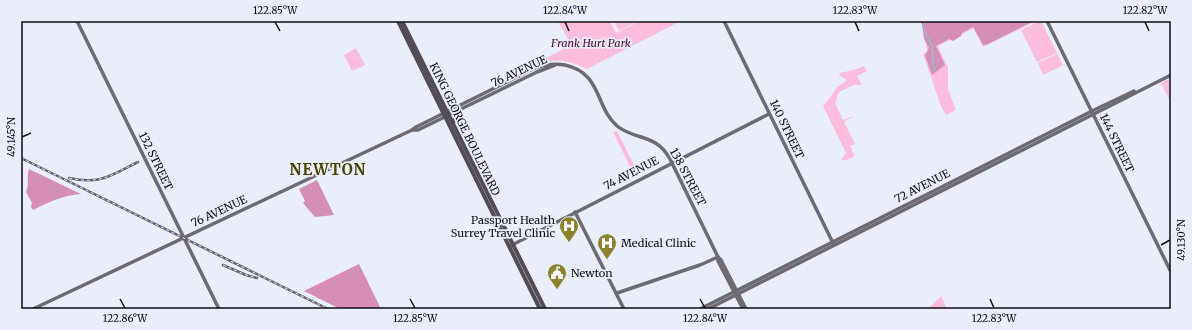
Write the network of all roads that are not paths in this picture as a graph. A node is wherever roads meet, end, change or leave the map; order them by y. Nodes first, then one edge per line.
1 (77, 21) edge
2 (398, 21) edge
3 (402, 21) edge
4 (724, 21) edge
5 (1047, 21) edge
6 (555, 64) junction
7 (541, 66) junction
8 (1171, 75) edge
9 (518, 81) junction
10 (458, 110) junction
11 (1092, 113) junction
12 (446, 114) junction
13 (769, 114) junction
14 (453, 123) junction
15 (672, 163) junction
16 (576, 212) junction
17 (184, 238) junction
18 (510, 244) junction
19 (834, 244) junction
20 (718, 257) junction
21 (520, 269) junction
22 (1171, 272) edge
23 (536, 292) junction
24 (616, 293) junction
25 (736, 293) junction
26 (33, 309) edge
27 (219, 309) edge
28 (540, 309) edge
29 (544, 309) edge
30 (624, 309) edge
31 (700, 309) edge
32 (708, 309) edge
33 (742, 309) edge
34 (746, 309) edge

1 - 17 main road, 132 STREET
2 - 12 main road, KING GEORGE BOULEVARD
3 - 12 main road, KING GEORGE BOULEVARD
4 - 13 main road, 140 STREET
5 - 11 main road, 144 STREET
6 - 7 main road, 76 AVENUE
6 - 9 main road, 76 AVENUE
6 - 15 main road, 138 STREET
7 - 9 main road
7 - 12 main road, 76 AVENUE
8 - 11 main road, 72 AVENUE
9 - 10 main road, 76 AVENUE
10 - 12 main road, 76 AVENUE
10 - 14 main road
11 - 19 main road, 72 AVENUE
11 - 22 main road, 144 STREET
12 - 14 main road, KING GEORGE BOULEVARD
12 - 17 main road, 76 AVENUE
12 - 18 main road, KING GEORGE BOULEVARD
13 - 15 main road, 74 AVENUE
13 - 19 main road, 140 STREET
14 - 18 main road, KING GEORGE BOULEVARD
15 - 16 main road, 74 AVENUE
15 - 20 main road, 138 STREET
16 - 18 main road, 74 AVENUE
16 - 24 main road
17 - 26 main road, 76 AVENUE
17 - 27 main road, 132 STREET
18 - 21 main road, KING GEORGE BOULEVARD
18 - 23 main road, KING GEORGE BOULEVARD
19 - 25 main road, 72 AVENUE
20 - 24 main road
20 - 25 main road, 138 STREET
21 - 23 main road
21 - 28 main road, KING GEORGE BOULEVARD
23 - 29 main road, KING GEORGE BOULEVARD
24 - 30 main road
25 - 31 main road, 72 AVENUE
25 - 32 main road, 72 AVENUE
25 - 33 main road, 138 STREET
25 - 34 main road, 138 STREET

